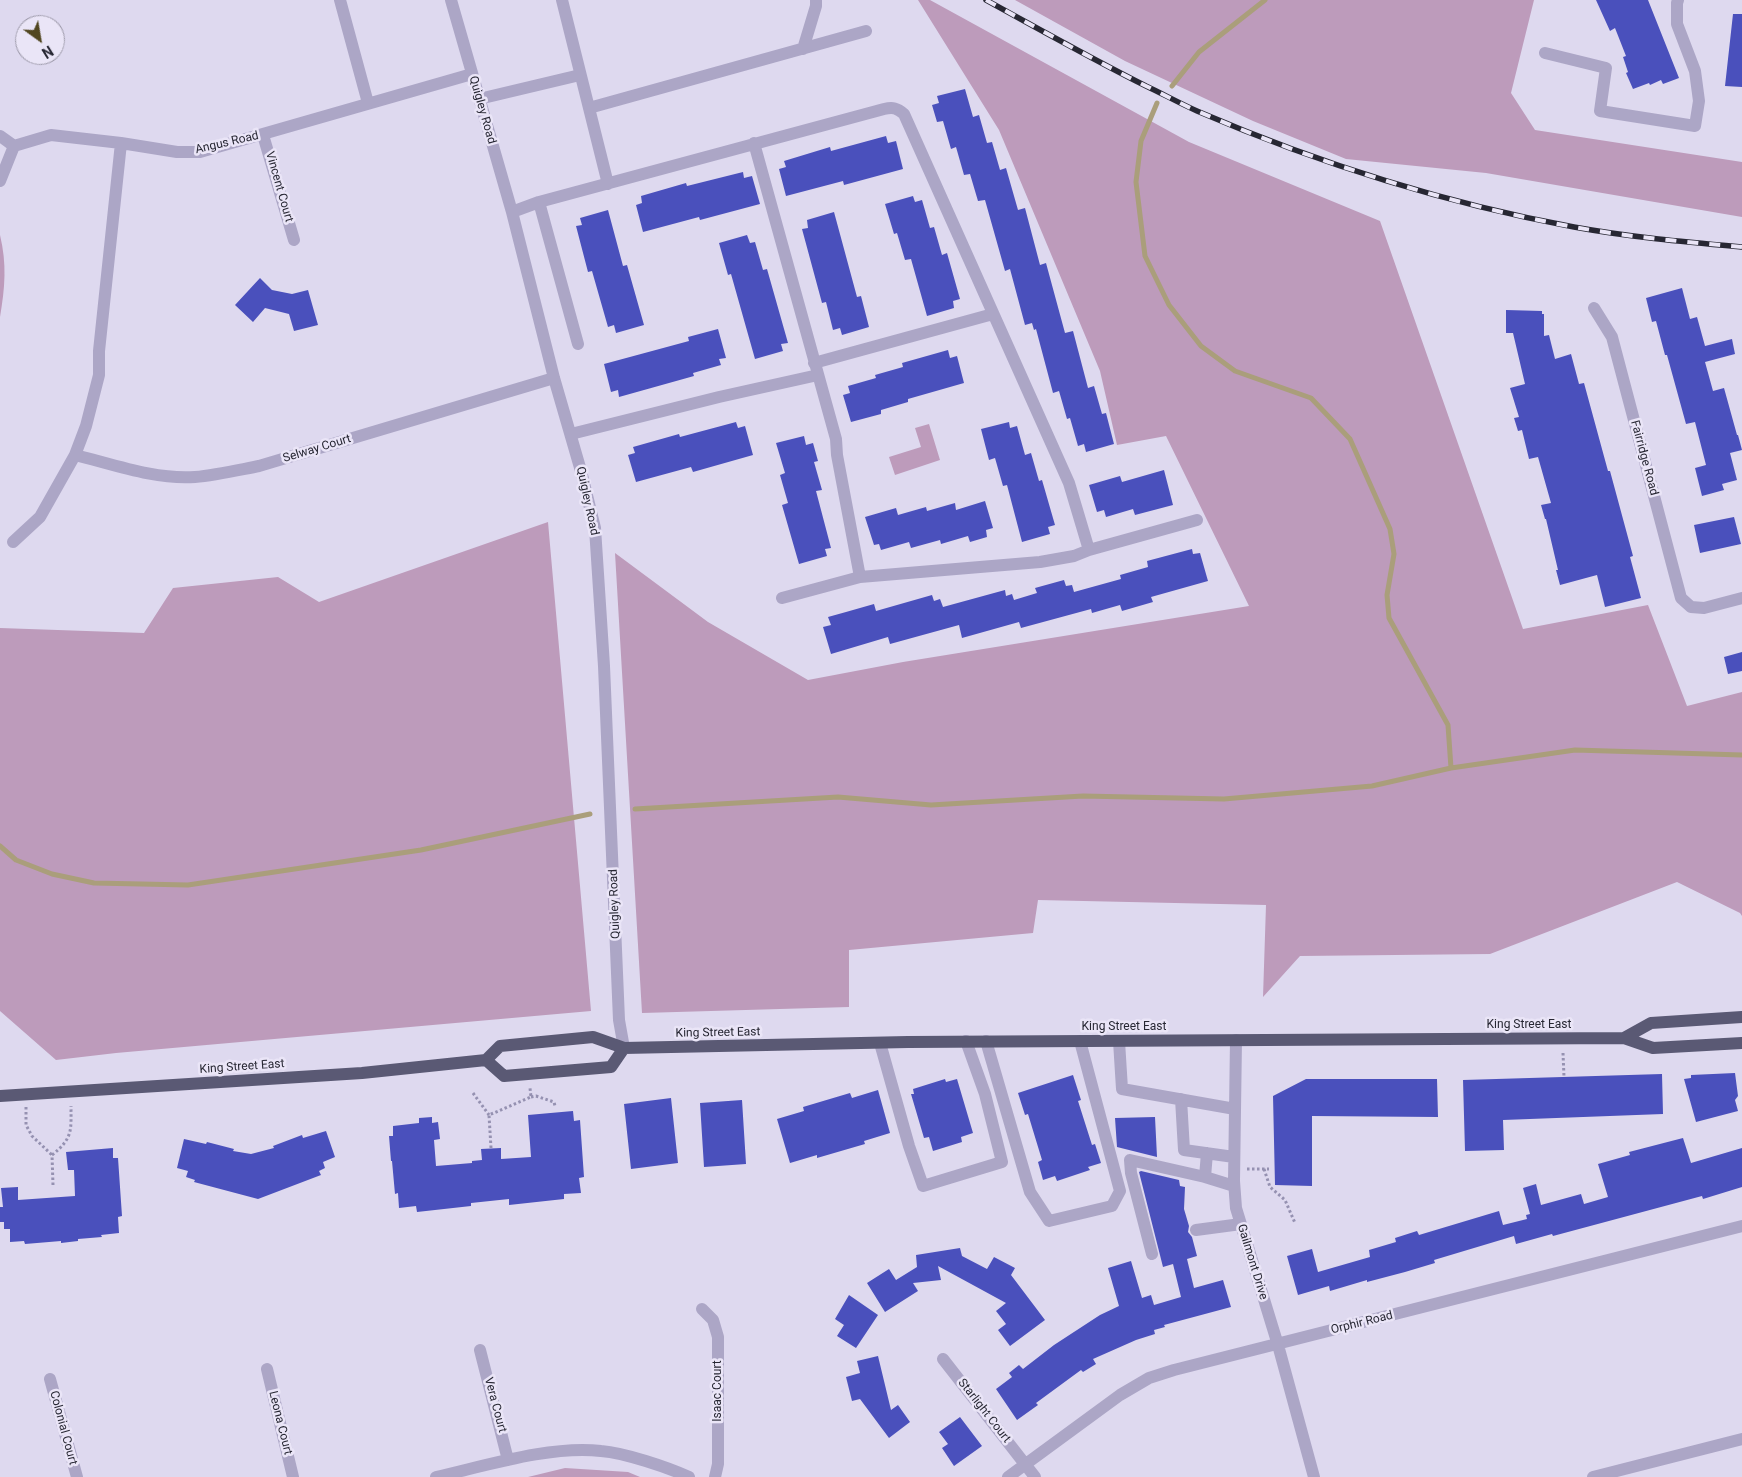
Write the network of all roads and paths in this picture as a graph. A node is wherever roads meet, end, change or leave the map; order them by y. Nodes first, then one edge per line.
1 (340, 0) edge
2 (451, 0) edge
3 (562, 0) edge
4 (816, 0) edge
5 (1678, 0) edge
6 (866, 31) dead end
7 (803, 49) junction
8 (1545, 53) dead end
9 (472, 74) junction
10 (580, 74) junction
11 (479, 99) junction
12 (368, 103) junction
13 (589, 108) junction
14 (263, 135) junction
15 (0, 136) edge
16 (121, 143) junction
17 (754, 143) junction
18 (14, 146) junction
19 (0, 181) edge
20 (608, 184) junction
21 (540, 202) junction
22 (512, 212) junction
23 (294, 240) dead end
24 (1594, 308) dead end
25 (993, 314) junction
26 (578, 344) dead end
27 (816, 369) junction
28 (554, 378) junction
29 (571, 434) junction
30 (75, 454) junction
31 (1197, 520) dead end
32 (14, 542) dead end
33 (1089, 550) junction
34 (860, 577) junction
35 (782, 598) dead end
36 (1742, 598) edge
37 (1742, 1017) edge
38 (1624, 1038) junction
39 (1564, 1039) junction
40 (1236, 1040) junction
41 (966, 1041) junction
42 (986, 1041) junction
43 (1080, 1041) junction
44 (1119, 1041) junction
45 (880, 1043) junction
46 (1742, 1043) edge
47 (624, 1048) junction
48 (486, 1060) junction
49 (1564, 1077) dead end
50 (530, 1088) dead end
51 (72, 1091) junction
52 (473, 1093) dead end
53 (27, 1094) junction
54 (0, 1096) edge
55 (531, 1097) junction
56 (1181, 1099) junction
57 (555, 1106) dead end
58 (1235, 1109) junction
59 (489, 1115) junction
60 (491, 1148) dead end
61 (1207, 1153) junction
62 (52, 1155) junction
63 (1234, 1163) junction
64 (1205, 1177) junction
65 (53, 1185) dead end
66 (1234, 1186) junction
67 (1295, 1222) dead end
68 (1241, 1224) junction
69 (1742, 1226) edge
70 (1196, 1230) dead end
71 (1152, 1254) dead end
72 (702, 1309) dead end
73 (1278, 1345) junction
74 (480, 1350) dead end
75 (943, 1359) dead end
76 (267, 1369) dead end
77 (50, 1380) dead end
78 (1742, 1439) edge
79 (508, 1460) junction
80 (1026, 1464) junction
81 (76, 1477) edge
82 (293, 1477) edge
83 (436, 1477) edge
84 (689, 1477) edge
85 (714, 1477) edge
86 (1008, 1477) edge
87 (1035, 1477) edge
88 (1314, 1477) edge
89 (1593, 1477) edge

1 - 12 street
2 - 9 street, Quigley Road
3 - 10 street
4 - 7 street
5 - 8 street
6 - 7 street
7 - 13 street
9 - 11 street, Quigley Road
9 - 12 street, Angus Road
10 - 11 street
10 - 13 street
11 - 22 street, Quigley Road
12 - 14 street, Angus Road
13 - 20 street
14 - 16 street, Angus Road
14 - 23 street, Vincent Court
15 - 18 street
16 - 18 street, Angus Road
16 - 30 street
17 - 20 street
17 - 25 street
17 - 27 street
18 - 19 street
20 - 21 street
21 - 22 street
21 - 26 street
22 - 28 street, Quigley Road
24 - 36 street, Fairridge Road
25 - 27 street
25 - 33 street
27 - 29 street
27 - 34 street
28 - 29 street, Quigley Road
28 - 30 street, Selway Court
29 - 47 street, Quigley Road
30 - 32 street
31 - 33 street
33 - 34 street
34 - 35 street
37 - 38 main road, King Street East
38 - 39 main road, King Street East
38 - 46 main road, King Street East
39 - 40 main road, King Street East
39 - 49 path
40 - 44 main road, King Street East
40 - 58 street, Gailmont Drive
41 - 42 main road, King Street East
41 - 45 main road, King Street East
41 - 45 street
42 - 43 main road, King Street East
42 - 43 street
43 - 44 main road, King Street East
44 - 56 street
45 - 47 main road, King Street East
47 - 48 main road, King Street East
47 - 48 main road
48 - 51 main road, King Street East
50 - 55 path
51 - 53 main road, King Street East
51 - 62 path
52 - 59 path
53 - 54 main road, King Street East
53 - 62 path
55 - 57 path
55 - 59 path
56 - 58 street
56 - 61 street
58 - 63 street, Gailmont Drive
59 - 60 path
61 - 63 street
61 - 64 street
62 - 65 path
63 - 66 street, Gailmont Drive
63 - 67 path
64 - 66 street
64 - 71 street
66 - 68 street, Gailmont Drive
68 - 70 street
68 - 73 street, Gailmont Drive
69 - 73 street, Orphir Road
72 - 85 street, Isaac Court
73 - 80 street, Orphir Road
73 - 88 street, Gailmont Drive
74 - 79 street, Vera Court
75 - 80 street, Starlight Court
76 - 82 street, Leona Court
77 - 81 street, Colonial Court
78 - 89 street
79 - 83 street
79 - 84 street
80 - 86 street, Orphir Road
80 - 87 street, Starlight Court

